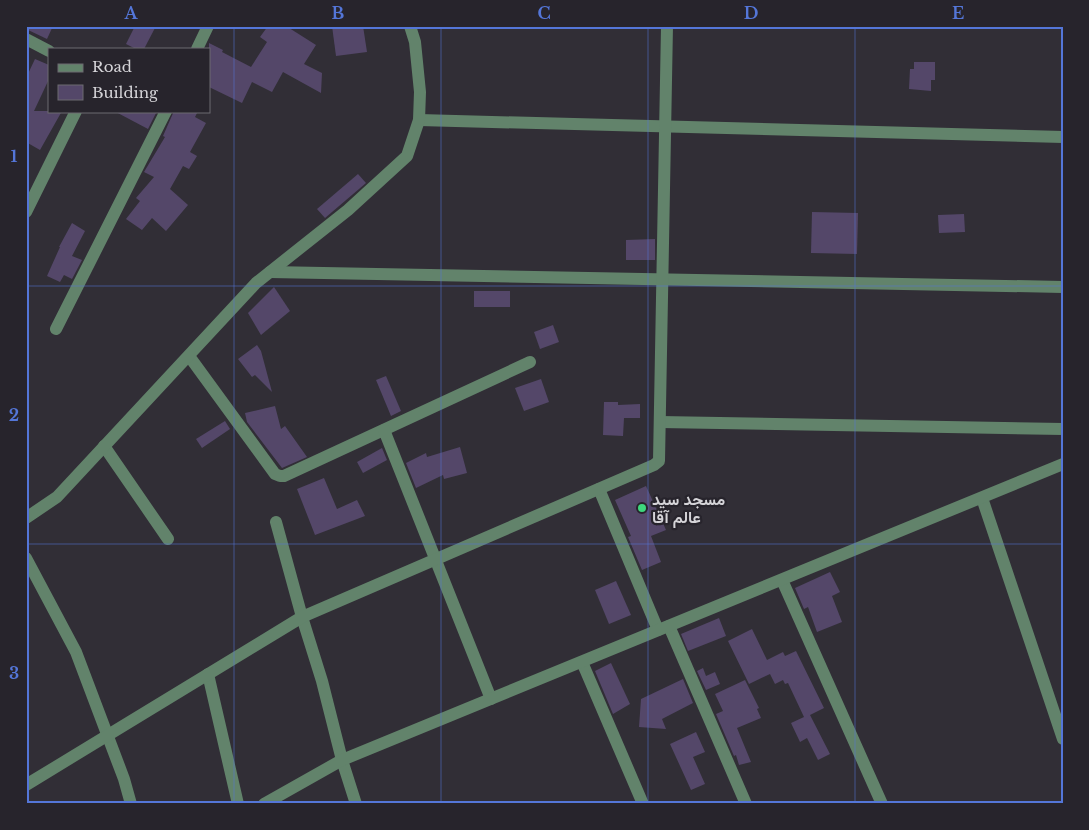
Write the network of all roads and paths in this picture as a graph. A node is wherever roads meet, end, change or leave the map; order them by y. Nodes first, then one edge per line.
1 (208, 26) edge
2 (410, 26) edge
3 (667, 26) edge
4 (26, 39) edge
5 (197, 48) edge
6 (48, 50) edge
7 (76, 112) edge
8 (165, 112) edge
9 (418, 120) junction
10 (665, 127) junction
11 (1063, 137) edge
12 (26, 212) edge
13 (270, 272) junction
14 (663, 280) junction
15 (1063, 287) edge
16 (56, 329) dead end
17 (189, 356) junction
18 (530, 362) dead end
19 (660, 422) junction
20 (1063, 429) edge
21 (384, 430) junction
22 (104, 446) junction
23 (1063, 464) edge
24 (599, 489) junction
25 (982, 498) junction
26 (26, 518) edge
27 (276, 522) dead end
28 (168, 539) dead end
29 (26, 558) edge
30 (434, 560) junction
31 (782, 580) junction
32 (302, 618) junction
33 (664, 628) junction
34 (582, 662) junction
35 (208, 674) junction
36 (491, 699) junction
37 (109, 735) junction
38 (1063, 739) edge
39 (342, 760) junction
40 (26, 785) edge
41 (130, 804) edge
42 (238, 804) edge
43 (264, 804) edge
44 (356, 804) edge
45 (643, 804) edge
46 (746, 804) edge
47 (882, 804) edge

1 - 5 street
2 - 9 street
3 - 10 street
4 - 6 street
7 - 12 street
8 - 16 street
9 - 10 street
9 - 13 street
10 - 11 street
10 - 14 street
13 - 14 street
13 - 17 street
14 - 15 street
14 - 19 street
17 - 21 street
17 - 22 street
18 - 21 street
19 - 20 street
19 - 24 street
21 - 30 street
22 - 26 street
22 - 28 street
23 - 25 street
24 - 30 street
24 - 33 street
25 - 31 street
25 - 38 street
27 - 32 street
29 - 37 street
30 - 32 street
30 - 36 street
31 - 33 street
31 - 47 street
32 - 35 street
32 - 39 street
33 - 34 street
33 - 46 street
34 - 36 street
34 - 45 street
35 - 37 street
35 - 42 street
36 - 39 street
37 - 40 street
37 - 41 street
39 - 43 street
39 - 44 street

